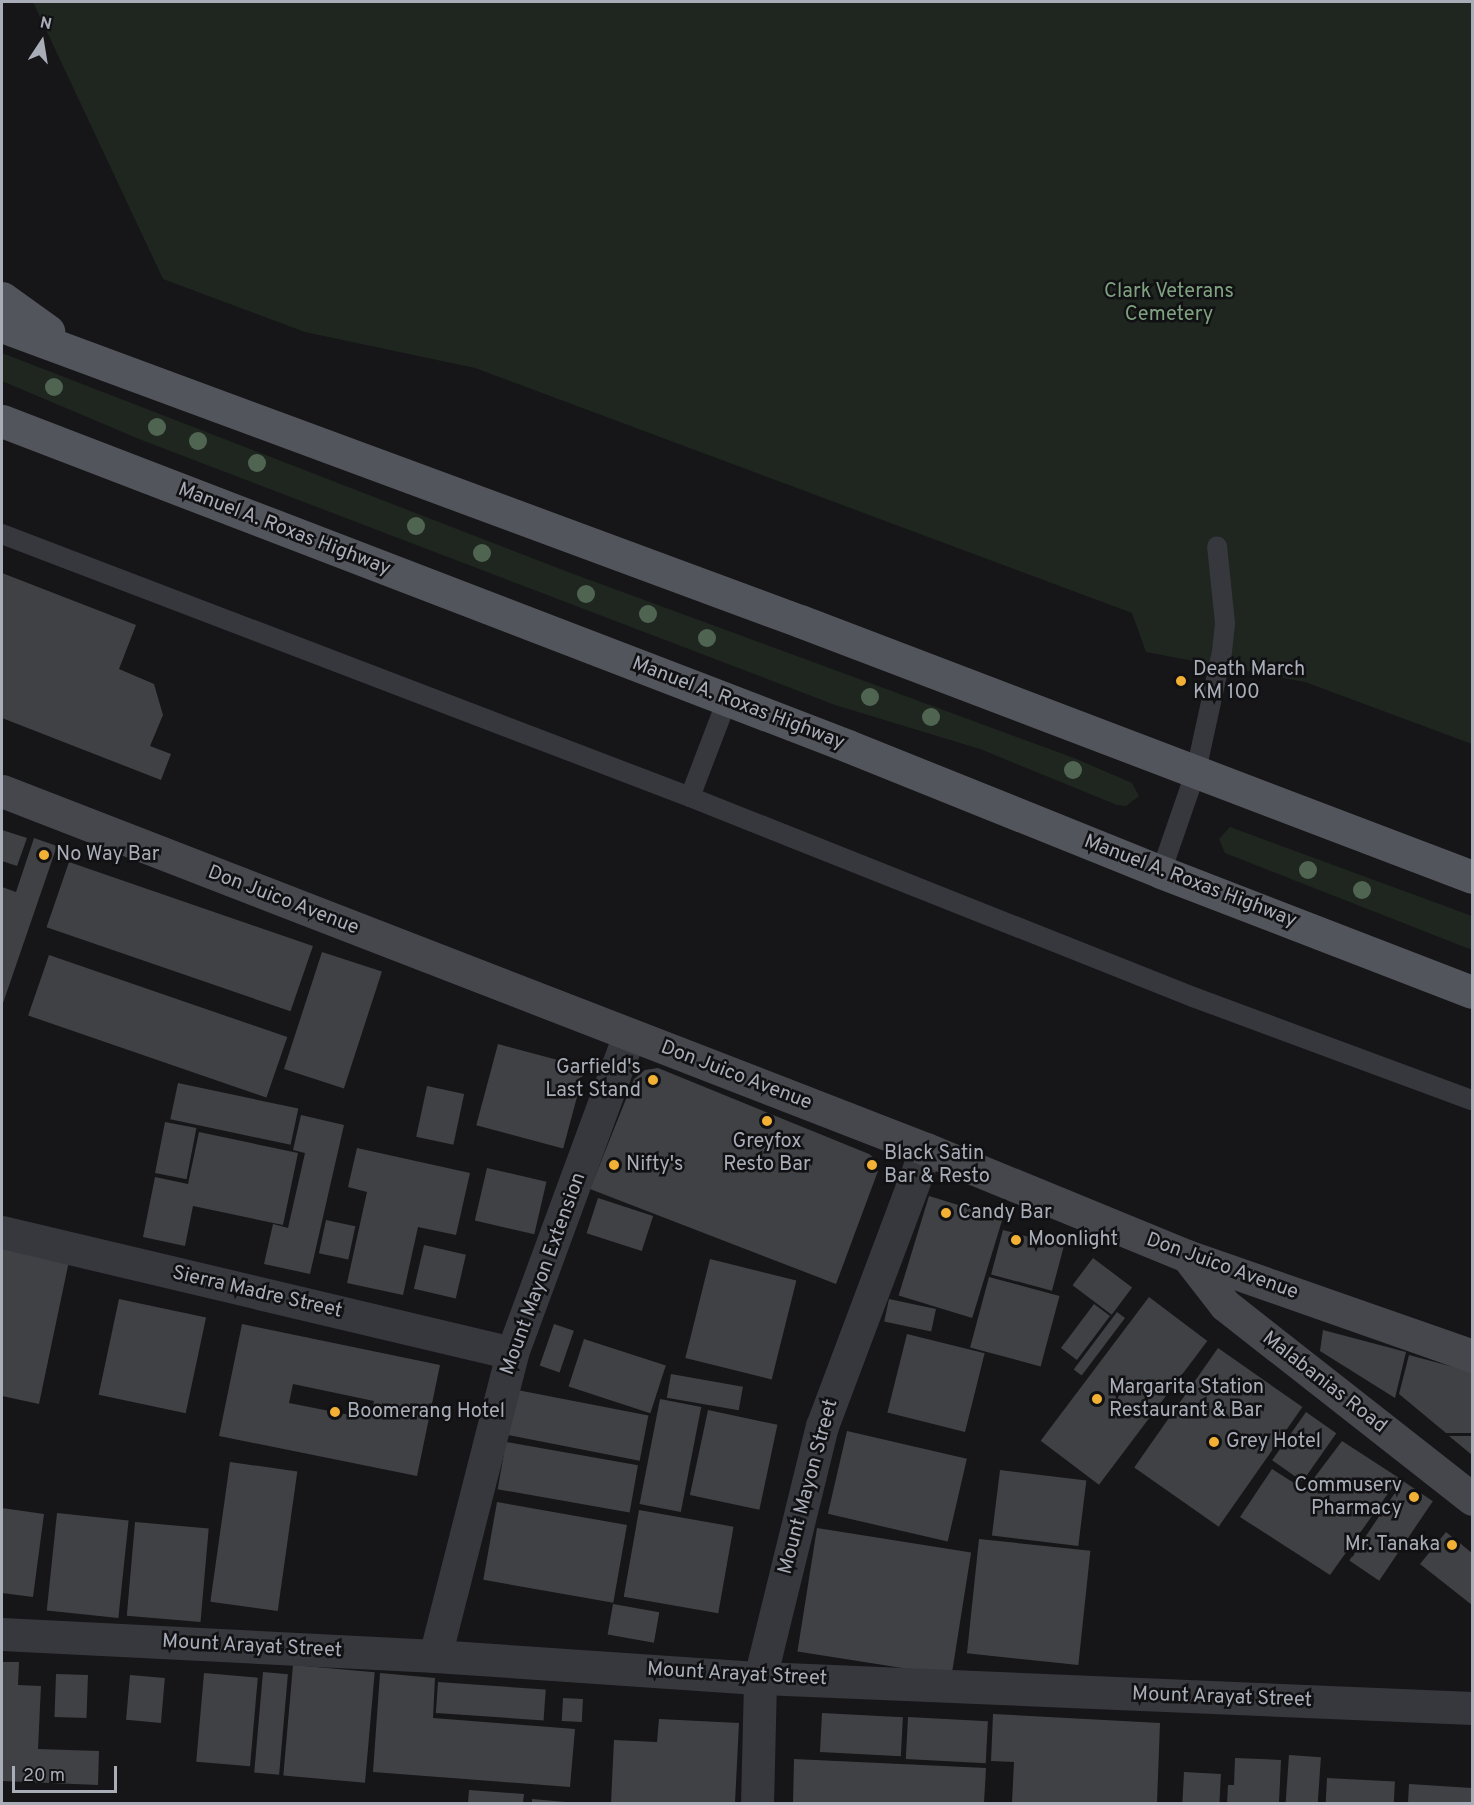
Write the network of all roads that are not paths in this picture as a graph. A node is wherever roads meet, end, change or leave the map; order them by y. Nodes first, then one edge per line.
1 (2, 298) edge
2 (2, 326) edge
3 (84, 356) junction
4 (2, 421) edge
5 (2, 534) edge
6 (1217, 546) dead end
7 (727, 700) junction
8 (1196, 771) junction
9 (2, 791) edge
10 (690, 797) junction
11 (1161, 873) junction
12 (1473, 877) edge
13 (1473, 992) edge
14 (629, 1035) junction
15 (1473, 1100) edge
16 (926, 1149) junction
17 (2, 1232) edge
18 (1187, 1256) junction
19 (512, 1353) junction
20 (1473, 1356) edge
21 (1473, 1499) edge
22 (2, 1634) edge
23 (435, 1656) junction
24 (760, 1678) junction
25 (1473, 1708) edge
26 (757, 1803) edge

1 - 3 main road
2 - 3 main road
3 - 8 main road
4 - 7 main road, Manuel A. Roxas Highway
5 - 10 lane
6 - 8 lane
7 - 10 lane
7 - 11 main road, Manuel A. Roxas Highway
8 - 11 lane
8 - 12 main road
9 - 14 main road, Don Juico Avenue
10 - 15 lane
11 - 13 main road, Manuel A. Roxas Highway
14 - 16 main road, Don Juico Avenue
14 - 19 street, Mount Mayon Extension
16 - 18 main road, Don Juico Avenue
16 - 24 street, Mount Mayon Street
17 - 19 street, Sierra Madre Street
18 - 20 main road, Don Juico Avenue
18 - 21 main road, Malabanias Road
19 - 23 street, Mount Mayon Extension
22 - 23 street, Mount Arayat Street
23 - 24 street, Mount Arayat Street
24 - 25 street, Mount Arayat Street
24 - 26 street, Mount Mayon Street

